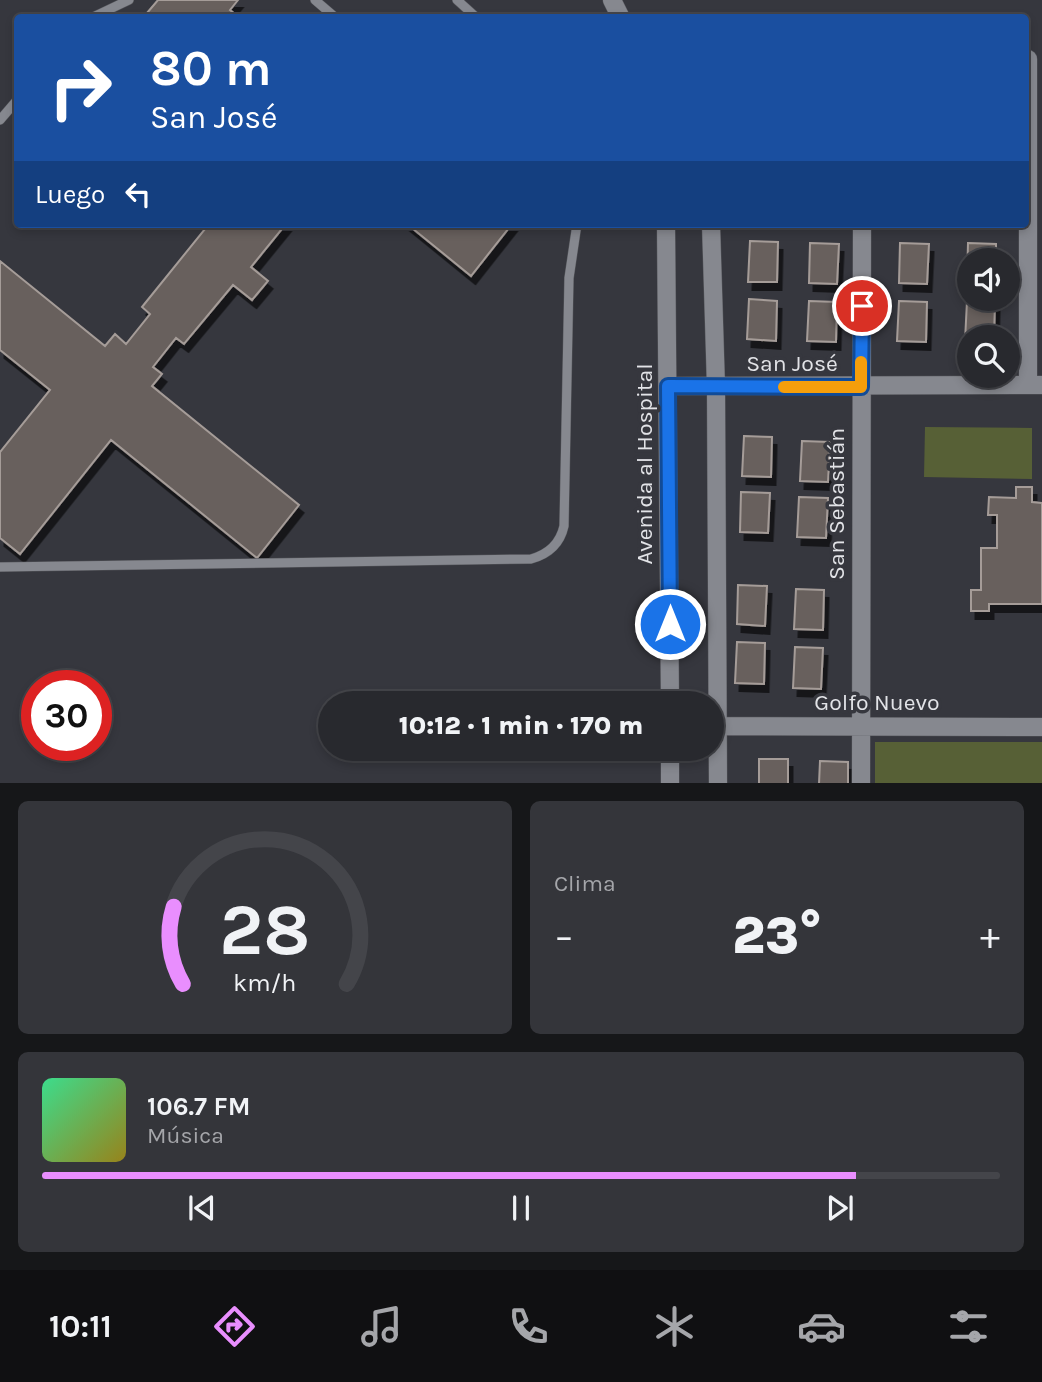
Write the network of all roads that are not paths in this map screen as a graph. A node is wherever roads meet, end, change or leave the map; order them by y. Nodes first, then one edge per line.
1 (129, 0) edge
2 (315, 0) edge
3 (457, 0) edge
4 (99, 14) edge
5 (331, 14) edge
6 (473, 14) edge
7 (1032, 59) edge
8 (14, 104) edge
9 (0, 120) edge
10 (576, 228) edge
11 (666, 228) edge
12 (711, 228) edge
13 (862, 228) edge
14 (1035, 385) edge
15 (668, 386) junction
16 (716, 387) junction
17 (861, 387) junction
18 (0, 567) edge
19 (670, 691) edge
20 (715, 691) edge
21 (724, 726) edge
22 (860, 726) junction
23 (1042, 727) edge
24 (670, 761) edge
25 (717, 761) edge
26 (670, 783) edge
27 (718, 783) edge
28 (861, 783) edge

1 - 4 lane
2 - 5 lane
3 - 6 lane
7 - 14 street
8 - 9 lane
10 - 18 lane
11 - 15 street, Avenida al Hospital
12 - 16 street
13 - 17 street, San Sebastián
14 - 17 street, San José
15 - 16 street, San José
15 - 19 street, Avenida al Hospital
16 - 17 street, San José
16 - 20 street
17 - 22 street, San Sebastián
21 - 22 street, Golfo Nuevo
22 - 23 street, Golfo Nuevo
22 - 28 street, San Sebastián
24 - 26 street
25 - 27 street

